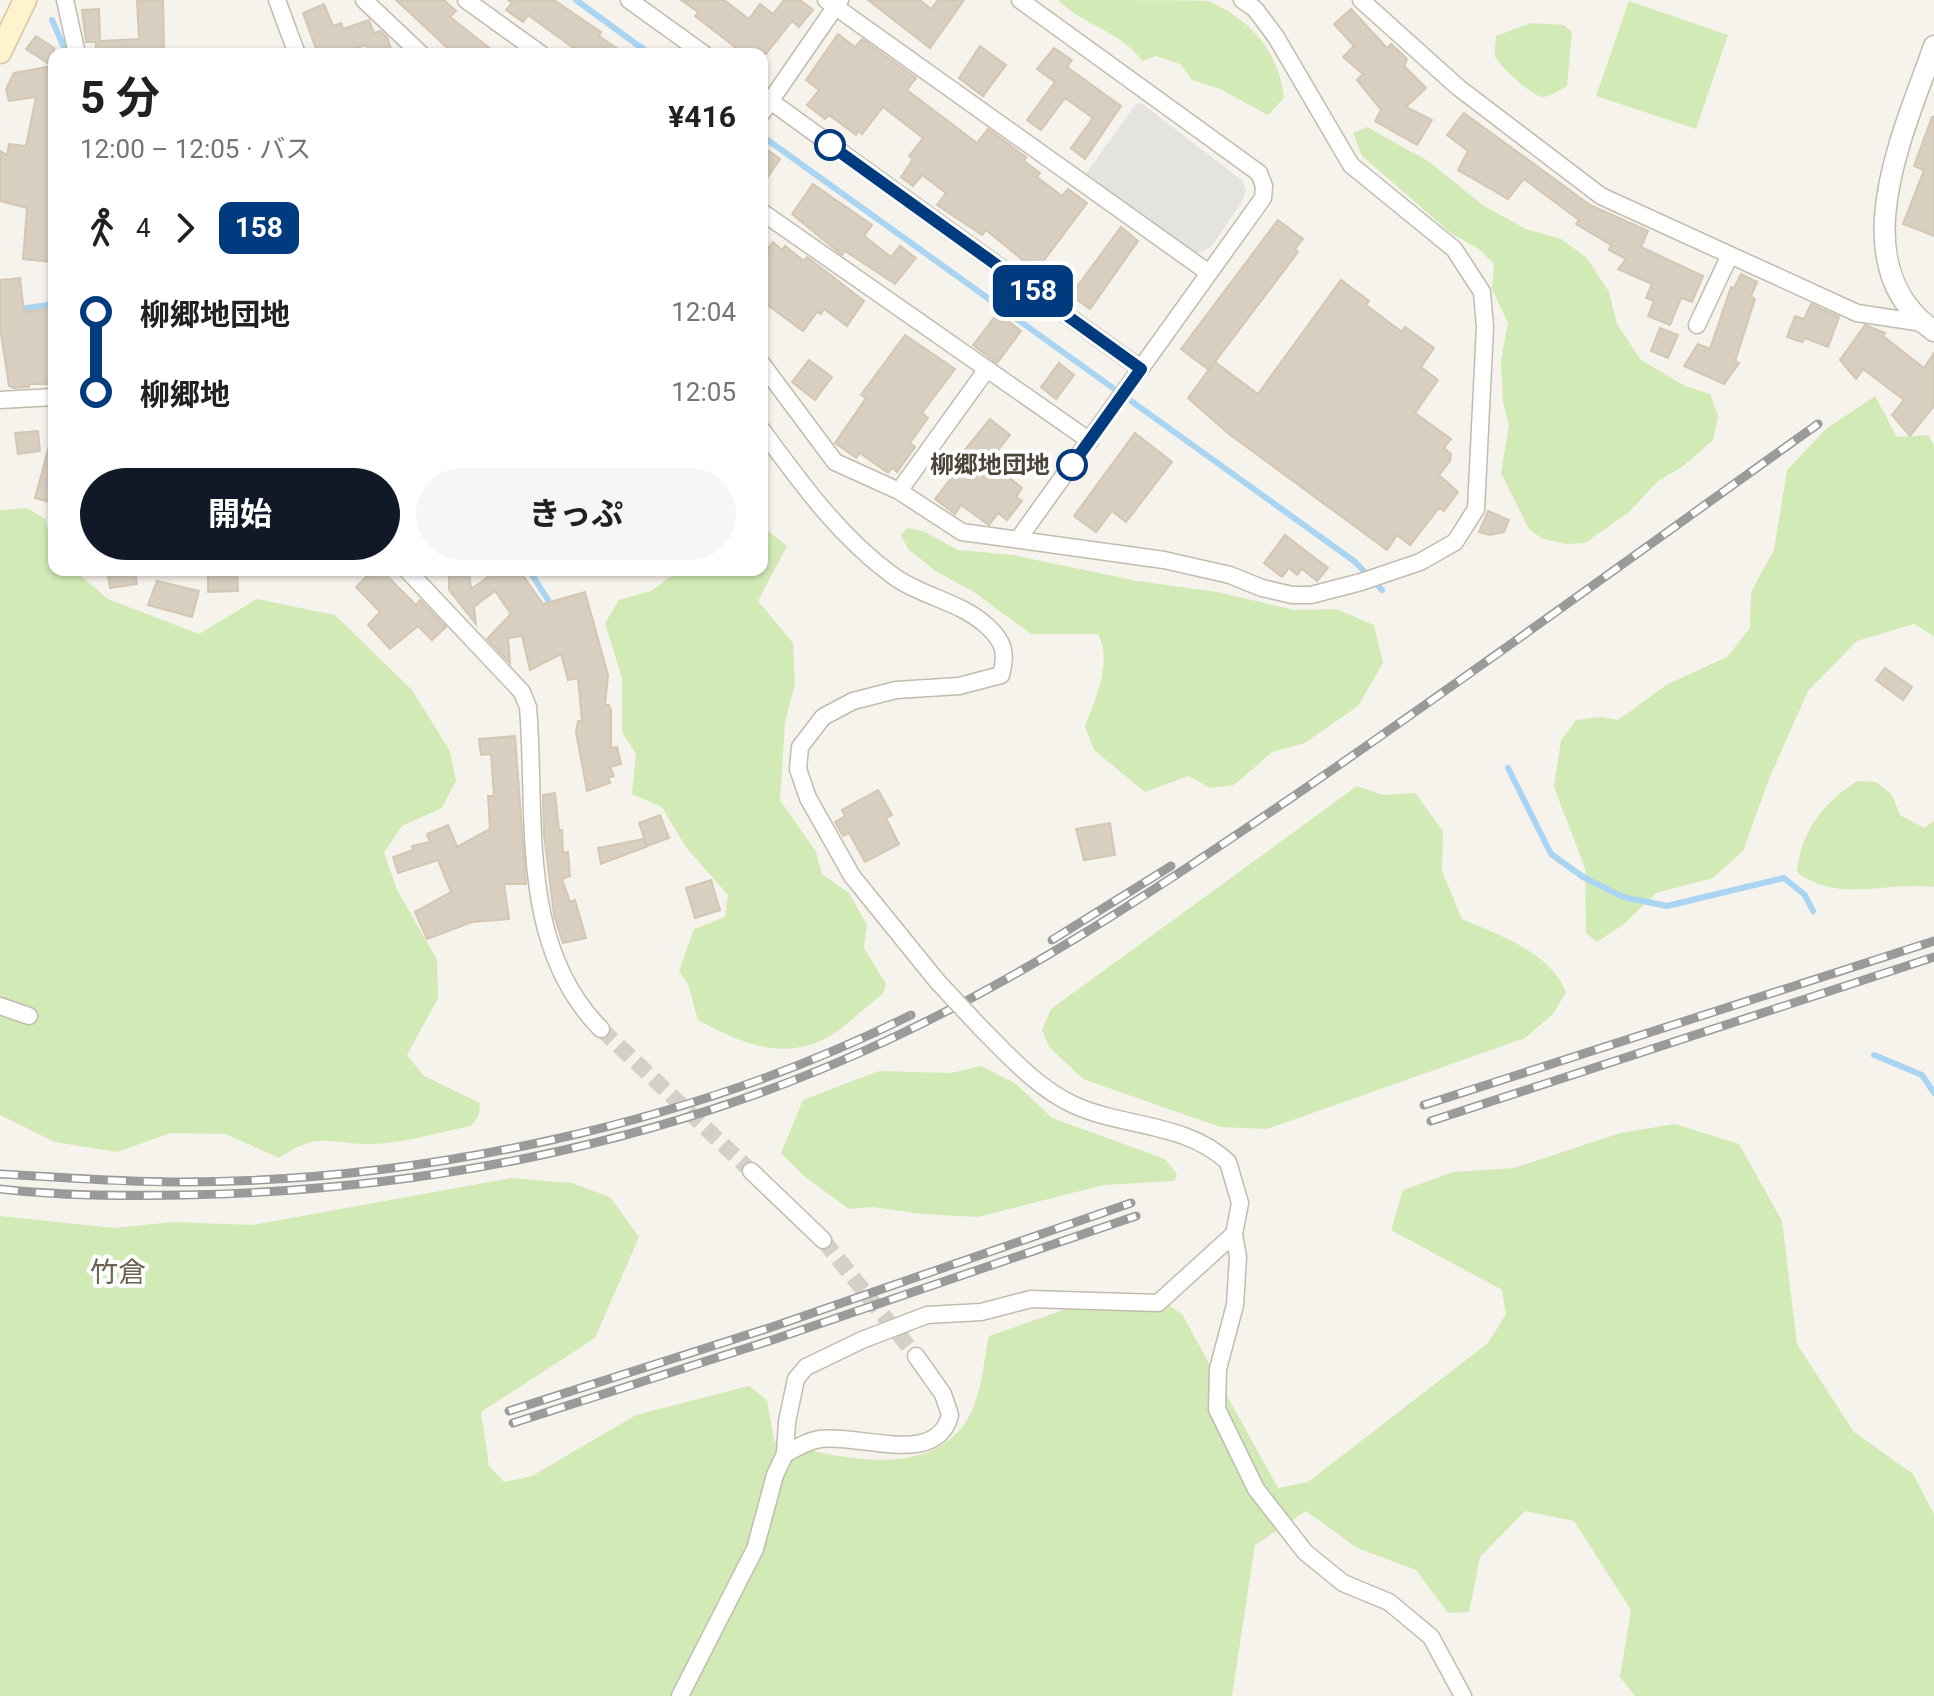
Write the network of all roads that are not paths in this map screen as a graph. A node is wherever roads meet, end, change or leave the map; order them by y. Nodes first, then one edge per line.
1 (65, 0) edge
2 (277, 0) edge
3 (364, 0) edge
4 (466, 0) edge
5 (629, 0) edge
6 (1020, 0) edge
7 (1242, 0) edge
8 (1361, 0) edge
9 (24, 1) edge
10 (834, 2) edge
11 (1934, 46) edge
12 (76, 48) edge
13 (295, 48) edge
14 (415, 48) edge
15 (533, 48) edge
16 (696, 48) edge
17 (0, 52) edge
18 (768, 99) edge
19 (768, 105) edge
20 (768, 216) edge
21 (1729, 257) junction
22 (1209, 273) junction
23 (1697, 325) dead end
24 (1929, 327) edge
25 (987, 369) junction
26 (1141, 369) junction
27 (768, 372) edge
28 (48, 397) edge
29 (0, 400) edge
30 (768, 438) edge
31 (1090, 441) junction
32 (899, 491) junction
33 (1019, 538) junction
34 (413, 576) edge
35 (0, 1006) edge
36 (29, 1016) dead end
37 (601, 1029) tunnel mouth
38 (751, 1171) tunnel mouth
39 (1234, 1234) junction
40 (823, 1240) tunnel mouth
41 (916, 1356) tunnel mouth
42 (785, 1454) junction
43 (680, 1696) edge
44 (1463, 1696) edge

1 - 12 street
2 - 13 street
3 - 14 street
4 - 15 street
5 - 16 street
6 - 22 street
7 - 33 street
8 - 21 street
9 - 17 main road
10 - 18 street
10 - 22 street
11 - 24 street
19 - 26 street
20 - 25 street
21 - 23 street
21 - 24 street
22 - 26 street
25 - 31 street
25 - 32 street
26 - 31 street
27 - 32 street
28 - 29 street
30 - 39 street, bridge
31 - 33 street
32 - 33 street
34 - 37 street
35 - 36 street
38 - 40 street
39 - 42 street
39 - 44 street
41 - 42 street
42 - 43 street

